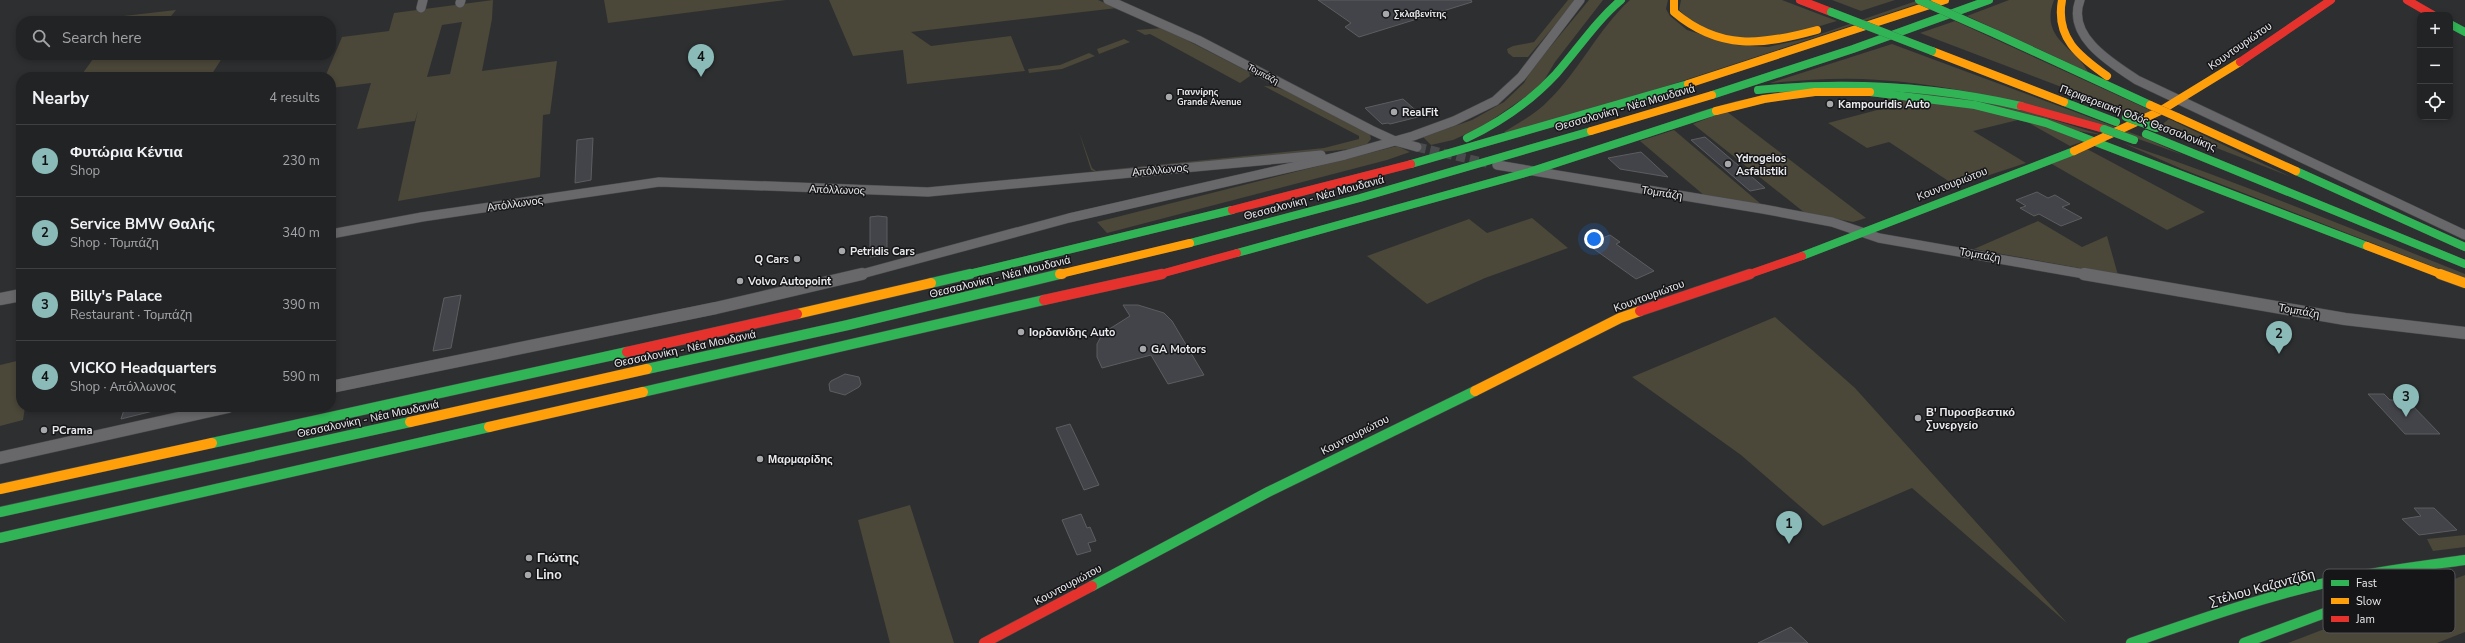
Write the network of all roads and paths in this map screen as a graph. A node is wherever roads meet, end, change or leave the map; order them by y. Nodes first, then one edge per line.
1 (1108, 0) edge
2 (1580, 0) edge
3 (1610, 0) edge
4 (1621, 0) edge
5 (1674, 0) edge
6 (1800, 0) edge
7 (1820, 0) edge
8 (1919, 0) edge
9 (1945, 0) edge
10 (1989, 0) edge
11 (2062, 0) edge
12 (2080, 0) edge
13 (2331, 0) edge
14 (2407, 0) edge
15 (1607, 11) junction
16 (2428, 12) edge
17 (1867, 14) dead end
18 (1838, 24) dead end
19 (2457, 26) edge
20 (1824, 28) dead end
21 (2465, 32) edge
22 (1694, 101) junction
23 (2180, 102) junction
24 (2150, 105) junction
25 (1395, 140) junction
26 (2098, 141) junction
27 (1417, 147) tunnel mouth
28 (1345, 155) junction
29 (1425, 160) junction
30 (2241, 162) dead end
31 (1497, 165) tunnel mouth
32 (1529, 172) junction
33 (2341, 202) dead end
34 (2368, 224) junction
35 (1861, 232) junction
36 (336, 233) edge
37 (2465, 235) edge
38 (2465, 247) edge
39 (2465, 251) edge
40 (2465, 264) edge
41 (2465, 283) edge
42 (16, 295) edge
43 (0, 299) edge
44 (2465, 333) edge
45 (336, 386) edge
46 (206, 412) edge
47 (0, 458) edge
48 (0, 489) edge
49 (27, 506) junction
50 (0, 512) edge
51 (0, 517) edge
52 (0, 538) edge
53 (2465, 560) edge
54 (2426, 567) junction
55 (2410, 569) edge
56 (2423, 569) edge
57 (2323, 585) edge
58 (2323, 614) edge
59 (984, 643) edge
60 (2131, 643) edge
61 (2244, 643) edge

1 - 25 street, Τομπάζη
2 - 25 street
3 - 15 main road
4 - 15 main road
5 - 20 main road
6 - 34 main road, Περιφερειακή Οδός Θεσσαλονίκης, bridge
7 - 30 main road, Περιφερειακή Οδός Θεσσαλονίκης, bridge
8 - 24 main road, bridge
9 - 29 main road, Θεσσαλονίκη - Νέα Μουδανιά
10 - 22 main road, Θεσσαλονίκη - Νέα Μουδανιά
11 - 24 main road
12 - 23 street
13 - 23 main road, Κουντουριώτου
14 - 16 main road
15 - 29 main road
17 - 18 main road
19 - 21 main road
22 - 34 main road, bridge
22 - 49 main road, Θεσσαλονίκη - Νέα Μουδανιά
23 - 26 main road, Κουντουριώτου
23 - 37 street
24 - 38 main road, bridge
25 - 27 street, Τομπάζη
25 - 28 street
26 - 32 main road
26 - 35 main road, Κουντουριώτου
26 - 41 main road
28 - 36 street, Απόλλωνος
28 - 45 street
29 - 48 main road, Θεσσαλονίκη - Νέα Μουδανιά
31 - 32 street, Τομπάζη
32 - 35 street, Τομπάζη
32 - 52 main road
33 - 39 main road
34 - 40 main road, Περιφερειακή Οδός Θεσσαλονίκης
35 - 44 street, Τομπάζη
35 - 59 main road, Κουντουριώτου
42 - 43 street
46 - 47 street
49 - 50 main road, Θεσσαλονίκη - Νέα Μουδανιά
49 - 51 main road
53 - 54 main road, Στέλιου Καζαντζίδη
54 - 55 main road, Στέλιου Καζαντζίδη
54 - 56 main road, Στέλιου Καζαντζίδη
57 - 60 main road, Στέλιου Καζαντζίδη
58 - 61 main road, Στέλιου Καζαντζίδη

